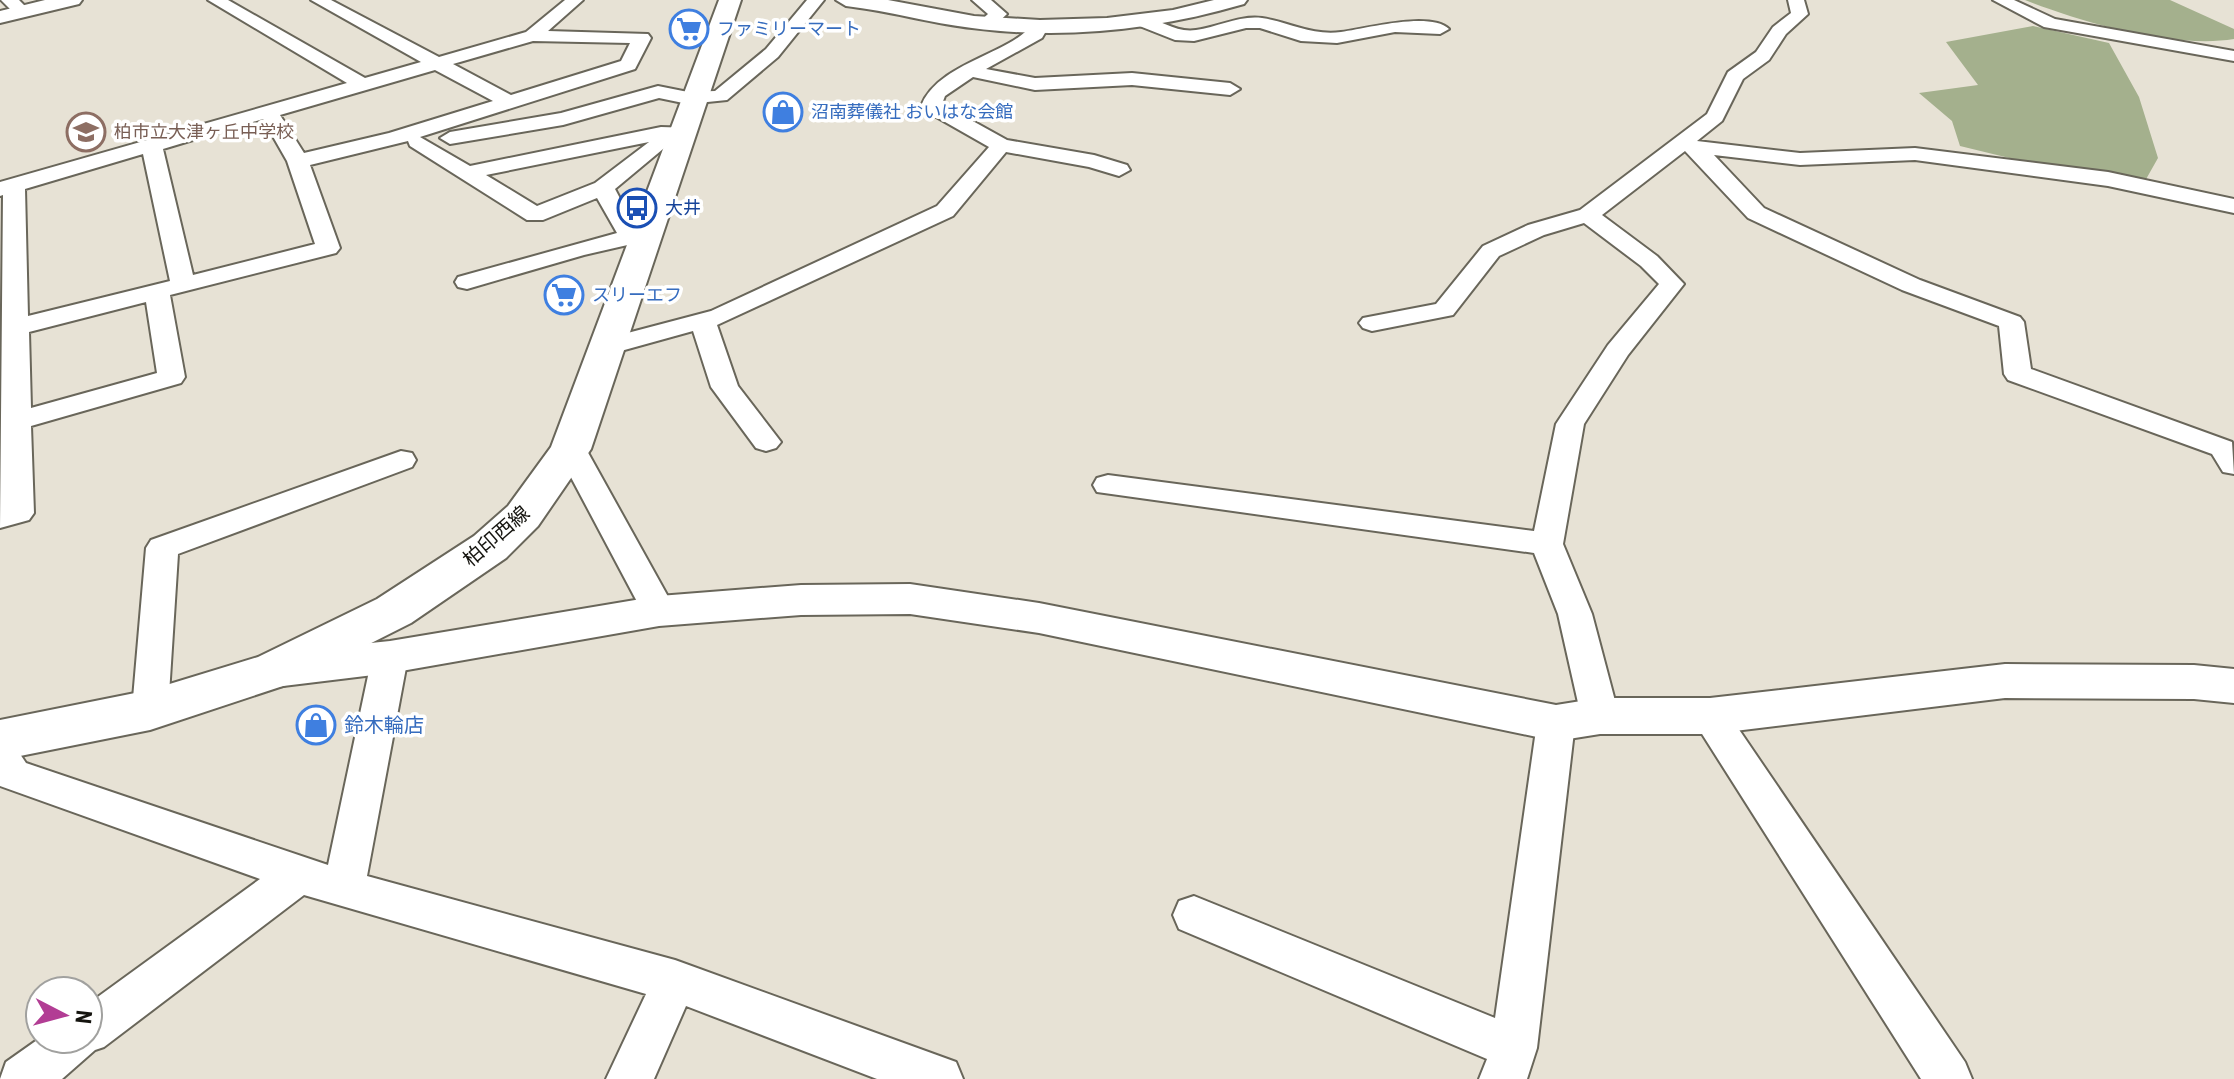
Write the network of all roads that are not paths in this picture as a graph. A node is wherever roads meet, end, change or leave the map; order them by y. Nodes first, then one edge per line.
1 (72, 0) edge
2 (216, 0) edge
3 (319, 0) edge
4 (575, 0) edge
5 (730, 0) edge
6 (816, 0) edge
7 (846, 0) edge
8 (980, 0) edge
9 (1237, 0) edge
10 (1796, 0) edge
11 (2001, 0) edge
12 (896, 3) edge
13 (15, 6) edge
14 (0, 17) edge
15 (1143, 21) junction
16 (987, 23) junction
17 (1040, 26) junction
18 (1440, 29) dead end
19 (532, 36) junction
20 (2234, 56) edge
21 (437, 64) junction
22 (970, 71) junction
23 (364, 85) junction
24 (1230, 89) dead end
25 (509, 102) junction
26 (269, 112) junction
27 (681, 121) junction
28 (395, 138) junction
29 (417, 142) junction
30 (1001, 145) junction
31 (1688, 145) junction
32 (152, 146) junction
33 (298, 161) junction
34 (1119, 170) dead end
35 (467, 173) junction
36 (7, 187) edge
37 (603, 188) junction
38 (2234, 206) edge
39 (1588, 215) junction
40 (650, 233) junction
41 (467, 282) dead end
42 (170, 289) junction
43 (703, 321) junction
44 (1372, 323) dead end
45 (8, 329) edge
46 (610, 346) junction
47 (18, 421) junction
48 (766, 442) dead end
49 (571, 449) junction
50 (401, 460) dead end
51 (2234, 465) edge
52 (1108, 485) dead end
53 (0, 518) edge
54 (1547, 544) junction
55 (659, 611) junction
56 (390, 657) junction
57 (275, 670) junction
58 (2234, 686) edge
59 (150, 710) junction
60 (1600, 716) junction
61 (1710, 716) junction
62 (1556, 723) junction
63 (0, 740) edge
64 (0, 756) edge
65 (298, 875) junction
66 (344, 888) junction
67 (1194, 915) dead end
68 (675, 981) junction
69 (104, 1019) edge
70 (55, 1055) edge
71 (1508, 1063) edge
72 (23, 1079) edge
73 (630, 1079) edge
74 (939, 1079) edge
75 (1948, 1079) edge

1 - 13 street
2 - 23 street
3 - 21 street
4 - 19 street
5 - 27 main road, 柏印西線
6 - 27 street
7 - 12 street
8 - 16 street
9 - 15 street
10 - 31 street
11 - 20 street
12 - 16 street
13 - 14 street
15 - 17 street
15 - 18 street
16 - 17 street
17 - 22 street
19 - 21 street
19 - 25 street
21 - 23 street
21 - 25 street
22 - 24 street
22 - 30 street
23 - 26 street
25 - 28 street
26 - 32 street
26 - 33 street
27 - 29 street
27 - 35 street
27 - 37 street
27 - 40 main road, 柏印西線
28 - 29 street
28 - 33 street
29 - 35 street
30 - 34 street
30 - 43 street
31 - 38 street
31 - 39 street
31 - 51 street
32 - 36 street
32 - 42 street
33 - 42 street
35 - 37 street
36 - 45 street
37 - 40 street
39 - 44 street
39 - 54 street
40 - 41 street
40 - 46 main road, 柏印西線
42 - 45 street
42 - 47 street
43 - 46 street
43 - 48 street
45 - 47 street
46 - 49 main road, 柏印西線
47 - 53 street
49 - 55 street
49 - 57 main road, 柏印西線
50 - 59 street
52 - 54 street
54 - 60 street
55 - 56 street
55 - 62 street
56 - 57 street
56 - 66 street
57 - 59 main road, 柏印西線
58 - 61 street
59 - 63 main road, 柏印西線
60 - 61 street
60 - 62 street
61 - 75 street
62 - 71 street
64 - 65 street
65 - 66 street
65 - 69 street
66 - 68 street
67 - 71 street
68 - 73 street
68 - 74 street
70 - 72 street

